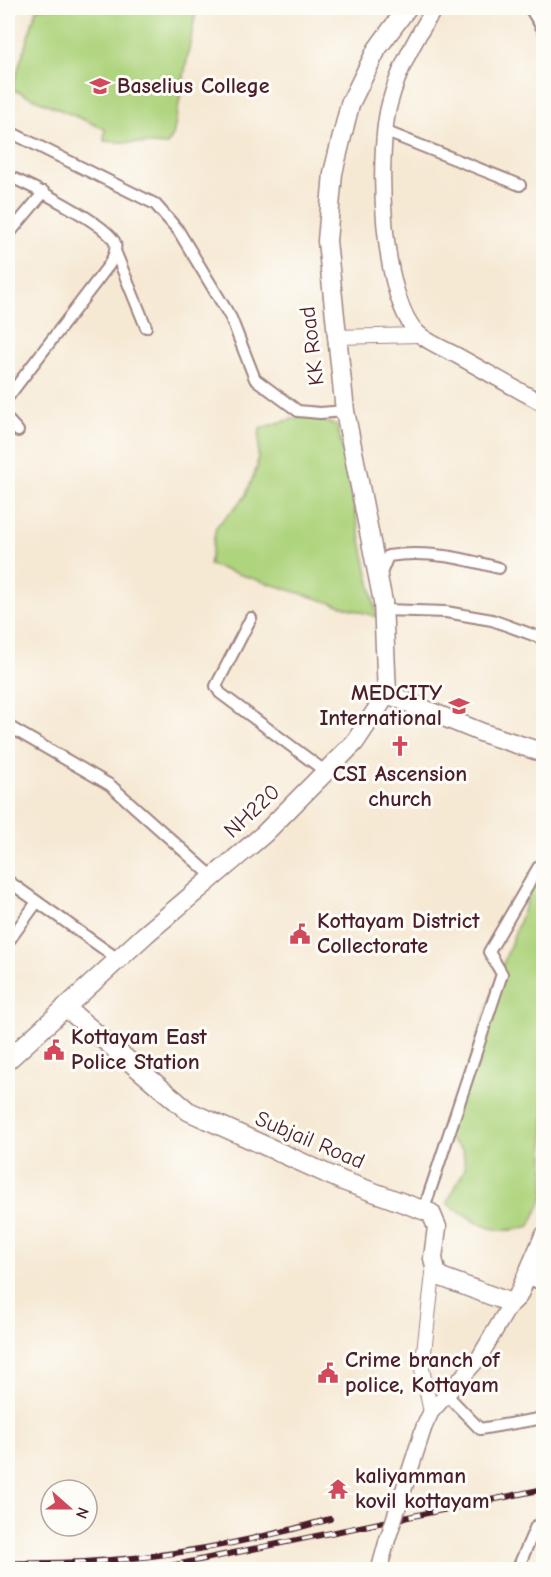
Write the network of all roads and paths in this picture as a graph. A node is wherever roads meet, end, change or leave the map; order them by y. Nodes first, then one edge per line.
1 (406, 8) edge
2 (435, 8) edge
3 (530, 8) edge
4 (543, 31) edge
5 (384, 131) junction
6 (12, 133) dead end
7 (8, 176) edge
8 (520, 185) dead end
9 (44, 192) junction
10 (8, 235) edge
11 (115, 251) junction
12 (146, 327) dead end
13 (420, 335) junction
14 (335, 337) junction
15 (8, 397) edge
16 (543, 404) edge
17 (345, 411) junction
18 (8, 420) edge
19 (18, 430) dead end
20 (499, 568) dead end
21 (378, 579) junction
22 (384, 610) junction
23 (251, 618) dead end
24 (543, 639) edge
25 (387, 694) junction
26 (8, 726) edge
27 (543, 753) edge
28 (326, 772) junction
29 (539, 866) dead end
30 (213, 877) junction
31 (8, 881) edge
32 (37, 902) junction
33 (8, 942) edge
34 (118, 959) junction
35 (65, 1007) junction
36 (8, 1060) edge
37 (424, 1209) junction
38 (543, 1236) edge
39 (434, 1265) junction
40 (526, 1278) junction
41 (543, 1285) edge
42 (511, 1303) junction
43 (448, 1396) junction
44 (431, 1412) junction
45 (543, 1418) edge
46 (536, 1526) dead end
47 (379, 1569) edge
48 (517, 1569) edge

1 - 14 main road, KK Road
2 - 5 main road
3 - 4 street
5 - 8 street
5 - 13 main road
6 - 17 street
7 - 9 street
9 - 10 street
9 - 11 street
11 - 12 street
11 - 15 street
13 - 14 street
13 - 16 main road
14 - 17 main road, KK Road
17 - 21 main road, KK Road
18 - 19 street
20 - 21 street
21 - 22 main road, KK Road
22 - 24 street
22 - 25 main road, KK Road
23 - 28 street
25 - 27 main road
25 - 28 main road, NH220
26 - 30 street
28 - 30 main road, NH220
29 - 37 street
30 - 34 main road, NH220
31 - 32 street
32 - 33 street
32 - 34 street
34 - 35 main road, NH220
35 - 36 main road, NH220
35 - 37 main road, Subjail Road
37 - 39 main road
38 - 40 main road
39 - 42 main road
39 - 44 street
40 - 41 street
40 - 42 main road
42 - 43 main road
43 - 44 main road
43 - 45 street
44 - 47 main road, bridge
46 - 48 street

